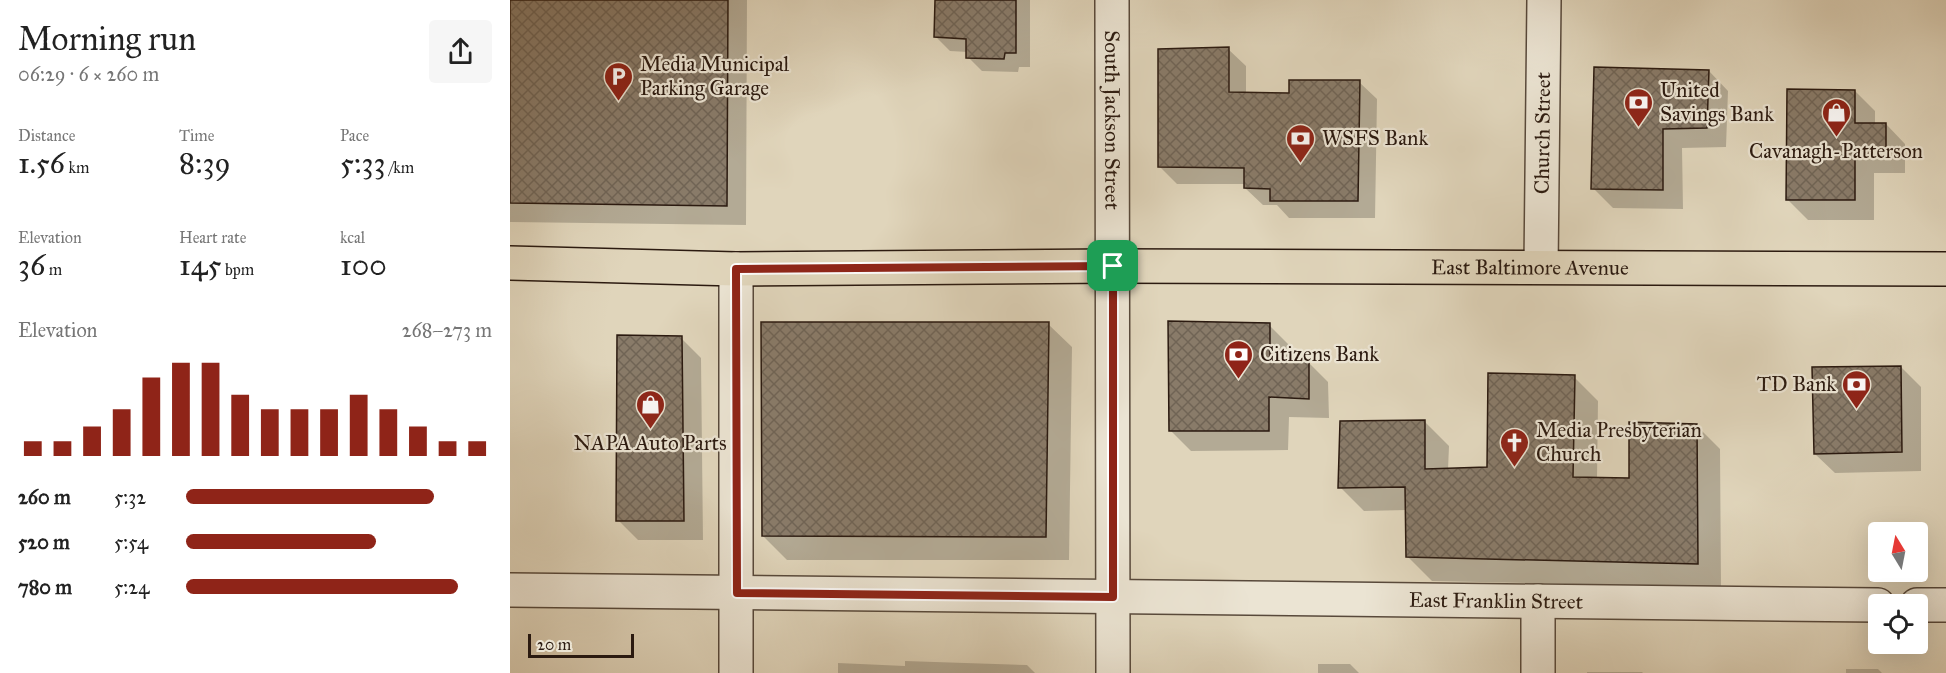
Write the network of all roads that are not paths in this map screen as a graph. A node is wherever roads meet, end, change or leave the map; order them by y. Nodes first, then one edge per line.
1 (1112, 0) edge
2 (1544, 0) edge
3 (510, 263) edge
4 (1113, 266) junction
5 (1541, 267) junction
6 (736, 269) junction
7 (1946, 269) edge
8 (510, 590) edge
9 (737, 593) junction
10 (1113, 597) junction
11 (1538, 601) junction
12 (1868, 605) edge
13 (1928, 605) edge
14 (1946, 605) edge
15 (736, 673) edge
16 (1113, 673) edge
17 (1538, 673) edge

1 - 4 street, South Jackson Street
2 - 5 street, Church Street
3 - 6 main road, East Baltimore Avenue
4 - 5 main road, East Baltimore Avenue
4 - 6 main road, East Baltimore Avenue
4 - 10 street, South Jackson Street
5 - 7 main road, East Baltimore Avenue
6 - 9 street
8 - 9 street, East Franklin Street
9 - 10 street, East Franklin Street
9 - 15 street
10 - 11 street, East Franklin Street
10 - 16 street, South Jackson Street
11 - 12 street, East Franklin Street
11 - 17 street
13 - 14 street

